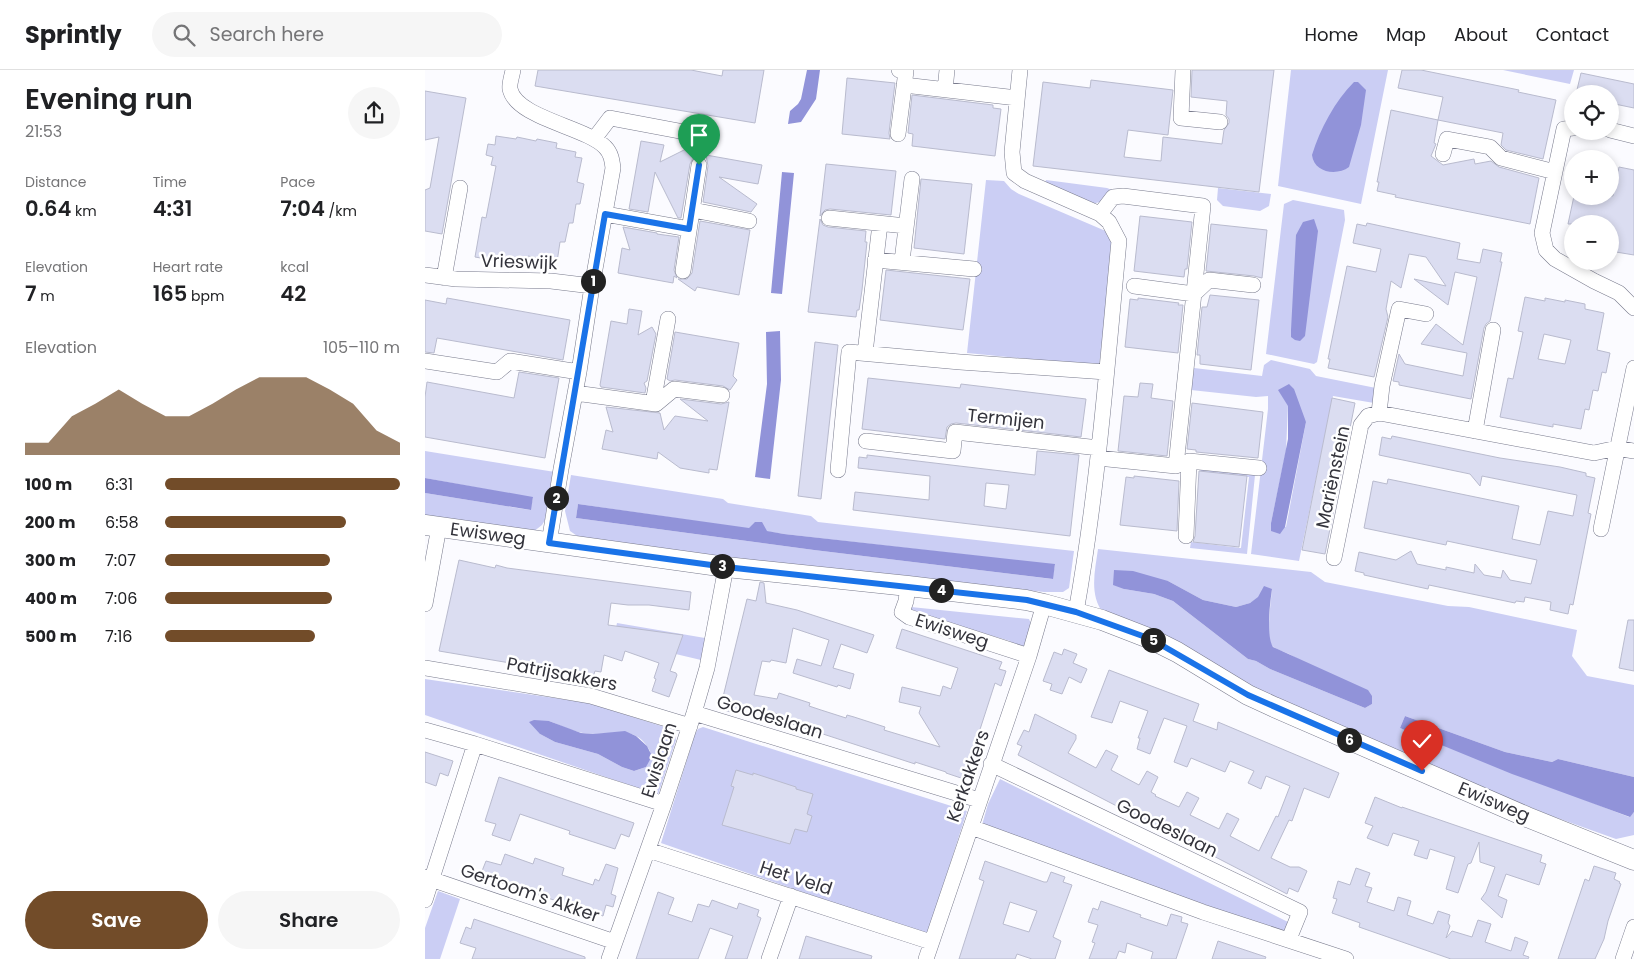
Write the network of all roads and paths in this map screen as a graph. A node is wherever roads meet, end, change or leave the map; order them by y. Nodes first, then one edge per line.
1 (513, 70) edge
2 (899, 70) edge
3 (947, 70) edge
4 (1020, 70) edge
5 (1183, 70) edge
6 (904, 85) junction
7 (945, 90) junction
8 (1017, 98) junction
9 (1220, 122) dead end
10 (1619, 132) edge
11 (1564, 133) edge
12 (695, 134) dead end
13 (898, 134) dead end
14 (1634, 136) edge
15 (594, 139) junction
16 (1443, 154) dead end
17 (699, 165) dead end
18 (1555, 172) junction
19 (912, 179) dead end
20 (460, 188) dead end
21 (693, 210) junction
22 (605, 214) junction
23 (1100, 214) junction
24 (829, 218) dead end
25 (749, 221) dead end
26 (880, 224) junction
27 (906, 226) junction
28 (689, 229) junction
29 (875, 260) junction
30 (902, 261) junction
31 (974, 269) dead end
32 (683, 271) dead end
33 (425, 275) edge
34 (444, 278) junction
35 (591, 286) junction
36 (1134, 286) dead end
37 (1253, 286) dead end
38 (1193, 294) junction
39 (1634, 308) edge
40 (1426, 314) dead end
41 (668, 319) dead end
42 (1493, 330) dead end
43 (865, 353) junction
44 (425, 361) edge
45 (1634, 368) edge
46 (579, 372) junction
47 (1106, 372) junction
48 (575, 393) junction
49 (722, 395) dead end
50 (653, 403) junction
51 (1379, 413) junction
52 (1475, 431) junction
53 (866, 441) dead end
54 (1617, 448) junction
55 (1634, 451) edge
56 (1099, 453) junction
57 (1182, 464) junction
58 (1259, 468) dead end
59 (838, 470) dead end
60 (432, 526) edge
61 (1601, 529) dead end
62 (1186, 536) dead end
63 (549, 543) junction
64 (1334, 558) dead end
65 (726, 567) junction
66 (908, 586) junction
67 (425, 604) edge
68 (1044, 604) junction
69 (1076, 612) junction
70 (1029, 656) junction
71 (425, 668) edge
72 (692, 720) junction
73 (425, 730) edge
74 (475, 744) junction
75 (991, 764) junction
76 (979, 800) junction
77 (664, 804) junction
78 (971, 827) junction
79 (648, 850) junction
80 (1634, 860) edge
81 (429, 878) edge
82 (791, 896) junction
83 (425, 900) edge
84 (1634, 927) edge
85 (1289, 939) junction
86 (615, 942) junction
87 (931, 942) junction
88 (1340, 958) edge
89 (609, 959) edge
90 (769, 959) edge
91 (925, 959) edge
92 (1623, 959) edge

1 - 15 street
2 - 6 street
3 - 7 street
4 - 8 street
5 - 9 street
6 - 7 street
6 - 13 street
7 - 8 street
8 - 23 street
10 - 14 street
11 - 18 street
12 - 15 street
15 - 22 street
16 - 18 street
17 - 21 street
18 - 39 street
19 - 27 street
20 - 34 street
21 - 25 street
21 - 28 street
22 - 28 street
22 - 35 street
23 - 38 street
23 - 47 street
24 - 26 street
26 - 27 street
26 - 29 street
27 - 30 street
28 - 32 street
29 - 30 street
29 - 43 street
30 - 31 street
33 - 34 street, Vrieswijk
34 - 35 street, Vrieswijk
35 - 46 street
36 - 38 street
37 - 38 street
38 - 57 street
40 - 51 street
41 - 50 street
42 - 52 street
43 - 47 street
43 - 59 street
44 - 46 street
45 - 54 street
46 - 48 street
47 - 56 street
48 - 50 street
48 - 63 street
49 - 50 street
51 - 52 street
51 - 64 street, Mariënstein
52 - 54 street
53 - 56 street, Termijen
54 - 55 street
54 - 61 street
56 - 57 street, Termijen
56 - 69 street
57 - 58 street, Termijen
57 - 62 street
60 - 63 street, Ewisweg
60 - 67 street
63 - 65 street, Ewisweg
65 - 66 street, Ewisweg
65 - 72 street, Ewislaan
66 - 68 street, Ewisweg
66 - 70 street, Ewisweg
68 - 69 street, Ewisweg
68 - 70 street, Kerkakkers
69 - 80 street, Ewisweg
70 - 75 street, Kerkakkers
71 - 72 street, Patrijsakkers
72 - 76 street, Goodeslaan
72 - 77 street, Ewislaan
73 - 74 street
74 - 77 street
74 - 81 street
75 - 76 street, Kerkakkers
75 - 85 street, Goodeslaan
76 - 78 street, Kerkakkers
77 - 79 street, Ewislaan
78 - 85 street
78 - 87 street, Kerkakkers
79 - 82 street, Het Veld
79 - 86 street, Ewislaan
81 - 83 street
81 - 86 street, Gertoom's Akker
82 - 87 street, Het Veld
82 - 90 street
84 - 92 street
85 - 88 street
86 - 89 street, Ewislaan
87 - 91 street, Kerkakkers

